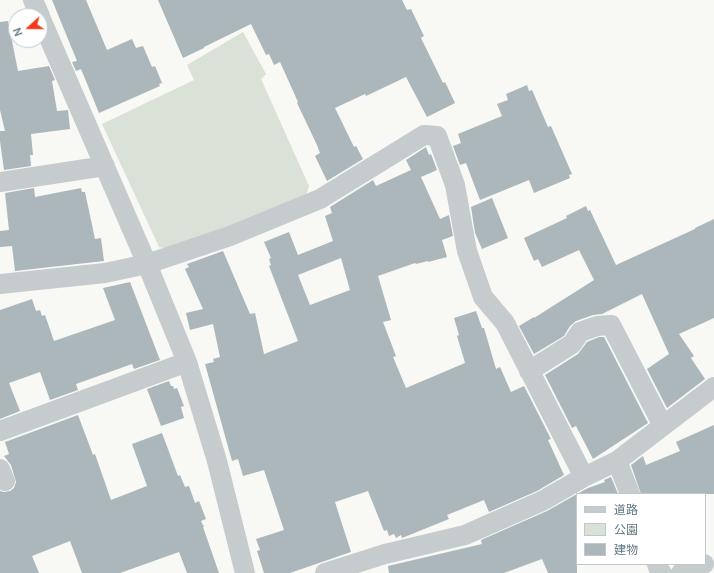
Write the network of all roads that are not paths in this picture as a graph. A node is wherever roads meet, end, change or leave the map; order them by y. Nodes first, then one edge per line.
1 (48, 34) edge
2 (105, 166) junction
3 (0, 182) edge
4 (147, 264) junction
5 (0, 284) edge
6 (187, 362) junction
7 (529, 371) junction
8 (714, 387) edge
9 (663, 426) junction
10 (0, 430) edge
11 (617, 461) junction
12 (584, 477) junction
13 (630, 493) edge
14 (702, 565) edge
15 (245, 573) edge
16 (325, 573) edge
17 (681, 573) edge

1 - 2 street
2 - 3 street
2 - 4 street
4 - 5 street
4 - 6 street
4 - 7 street
6 - 10 street
6 - 15 street
7 - 9 street
7 - 12 street
8 - 9 street
9 - 11 street
11 - 12 street
11 - 13 street
12 - 16 street
14 - 17 street

